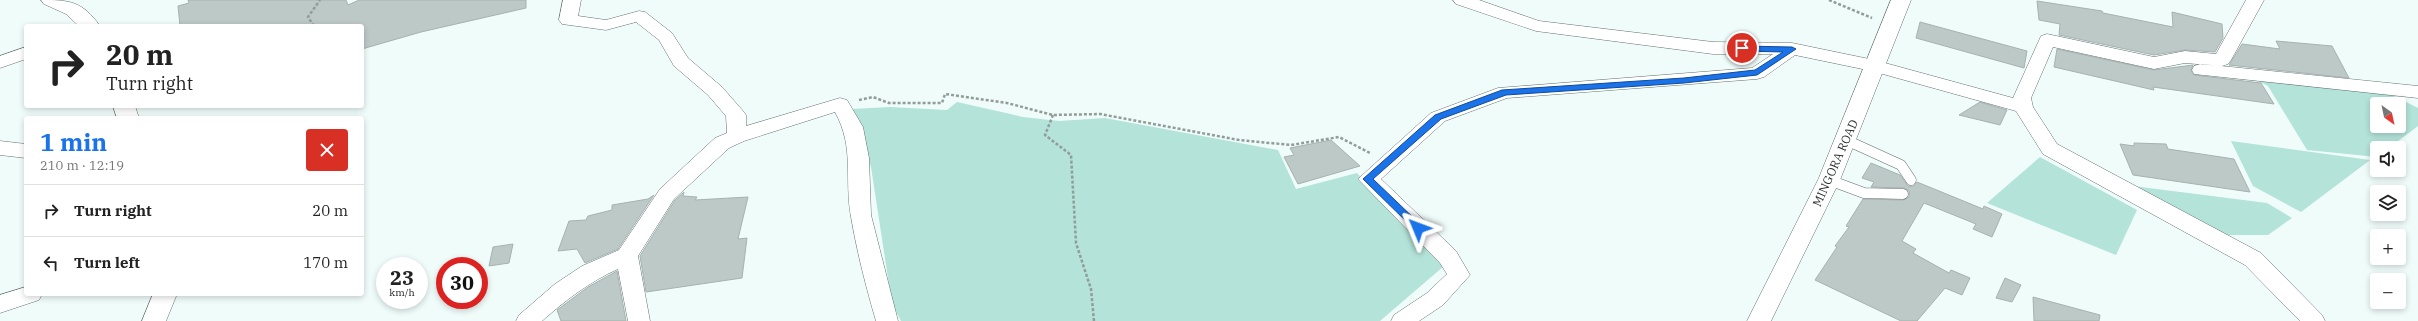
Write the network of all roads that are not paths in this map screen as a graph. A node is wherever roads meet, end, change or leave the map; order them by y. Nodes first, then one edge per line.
1 (51, 0) edge
2 (572, 0) edge
3 (1462, 0) edge
4 (1902, 0) edge
5 (2255, 0) edge
6 (88, 24) edge
7 (1792, 49) junction
8 (24, 55) edge
9 (0, 62) edge
10 (2154, 63) junction
11 (1874, 66) junction
12 (2418, 92) edge
13 (2023, 107) junction
14 (736, 136) junction
15 (1846, 140) junction
16 (0, 148) edge
17 (24, 151) edge
18 (1829, 180) junction
19 (1911, 180) dead end
20 (1903, 194) dead end
21 (627, 256) junction
22 (25, 296) edge
23 (165, 296) edge
24 (0, 304) edge
25 (154, 321) edge
26 (527, 321) edge
27 (639, 321) edge
28 (887, 321) edge
29 (1402, 321) edge
30 (1759, 321) edge
31 (2314, 321) edge

1 - 6 main road
2 - 14 street
3 - 7 street
4 - 11 main road, MINGORA ROAD
5 - 10 street
7 - 11 street
7 - 29 street
8 - 9 street
10 - 12 street
10 - 13 street
11 - 13 street
11 - 15 main road, MINGORA ROAD
13 - 31 street
14 - 21 street
14 - 28 street
15 - 18 main road, MINGORA ROAD
15 - 19 lane
16 - 17 street
18 - 20 lane
18 - 30 main road, MINGORA ROAD
21 - 26 street
21 - 27 street
22 - 24 street
23 - 25 main road

